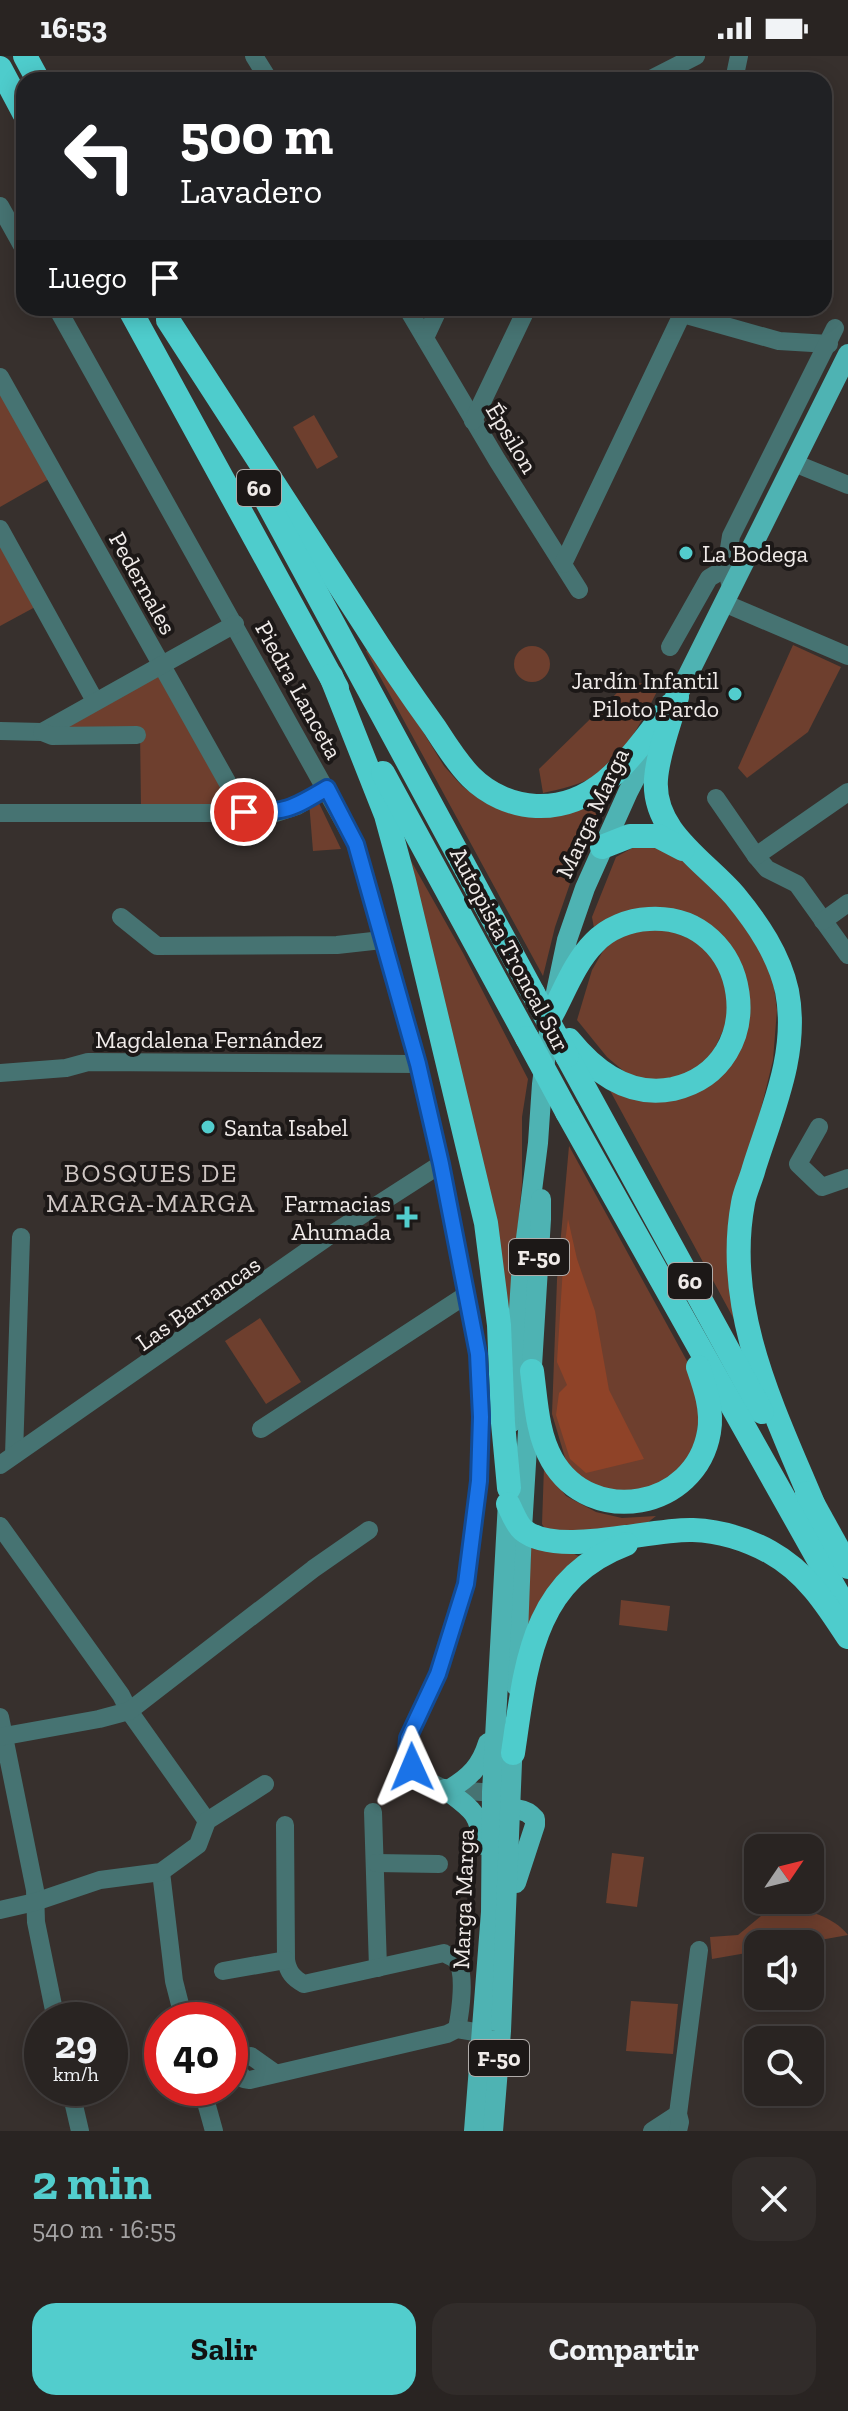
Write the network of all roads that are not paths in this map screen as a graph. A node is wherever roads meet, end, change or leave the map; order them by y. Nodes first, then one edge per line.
1 (696, 56) edge
2 (0, 68) edge
3 (665, 72) edge
4 (16, 98) edge
5 (0, 206) edge
6 (16, 235) edge
7 (62, 316) edge
8 (133, 316) edge
9 (166, 316) edge
10 (166, 316) edge
11 (412, 316) edge
12 (435, 316) edge
13 (523, 316) edge
14 (682, 316) edge
15 (700, 316) edge
16 (425, 338) junction
17 (779, 341) junction
18 (848, 354) edge
19 (817, 367) junction
20 (0, 377) edge
21 (473, 421) junction
22 (794, 463) junction
23 (848, 485) edge
24 (0, 529) edge
25 (563, 564) junction
26 (727, 586) junction
27 (579, 590) dead end
28 (235, 624) junction
29 (670, 647) dead end
30 (848, 656) edge
31 (162, 666) junction
32 (331, 676) junction
33 (677, 697) junction
34 (95, 701) junction
35 (0, 731) edge
36 (42, 732) junction
37 (137, 735) dead end
38 (327, 788) junction
39 (848, 792) edge
40 (716, 798) dead end
41 (244, 812) junction
42 (0, 813) edge
43 (602, 847) junction
44 (692, 854) junction
45 (756, 856) junction
46 (848, 903) edge
47 (121, 917) dead end
48 (823, 921) junction
49 (382, 940) junction
50 (848, 955) edge
51 (551, 1016) junction
52 (568, 1048) junction
53 (418, 1064) junction
54 (0, 1073) edge
55 (819, 1127) dead end
56 (538, 1143) junction
57 (441, 1164) junction
58 (848, 1178) edge
59 (21, 1237) dead end
60 (466, 1295) junction
61 (672, 1301) junction
62 (532, 1371) junction
63 (261, 1429) dead end
64 (7, 1460) edge
65 (508, 1496) junction
66 (814, 1506) junction
67 (0, 1526) edge
68 (522, 1529) junction
69 (369, 1530) dead end
70 (660, 1531) junction
71 (848, 1567) edge
72 (848, 1612) edge
73 (848, 1637) edge
74 (129, 1711) junction
75 (0, 1717) edge
76 (495, 1720) junction
77 (2, 1736) edge
78 (513, 1753) junction
79 (265, 1784) dead end
80 (448, 1789) junction
81 (501, 1802) junction
82 (373, 1812) dead end
83 (207, 1821) junction
84 (285, 1825) dead end
85 (376, 1863) junction
86 (439, 1864) dead end
87 (161, 1872) junction
88 (35, 1902) junction
89 (499, 1909) junction
90 (0, 1910) edge
91 (699, 1950) dead end
92 (286, 1960) junction
93 (378, 1968) junction
94 (223, 1971) dead end
95 (52, 2002) edge
96 (179, 2002) edge
97 (458, 2023) junction
98 (482, 2026) junction
99 (275, 2073) dead end
100 (74, 2106) edge
101 (207, 2106) edge
102 (678, 2122) edge
103 (80, 2131) edge
104 (214, 2131) edge
105 (474, 2131) edge
106 (493, 2131) edge
107 (652, 2131) edge

1 - 3 street
2 - 4 highway
5 - 6 street
7 - 28 street, Piedra Lanceta
8 - 32 highway, Autopista Troncal Sur / 60
9 - 33 highway
10 - 52 highway, Autopista Troncal Sur / 60, bridge
11 - 16 street, Épsilon
12 - 16 street
13 - 21 street
14 - 25 street
15 - 17 street
16 - 21 street, Épsilon
17 - 19 street
17 - 19 street
18 - 22 main road, Marga Marga
19 - 26 street
20 - 31 street, Pedernales
21 - 25 street, Épsilon
22 - 23 street
22 - 26 main road, Marga Marga
24 - 34 street
25 - 27 street, Épsilon
26 - 29 street, Marga Marga
26 - 30 street
26 - 33 main road, Marga Marga
28 - 31 street
28 - 38 street, Piedra Lanceta
31 - 34 street
31 - 41 street, Pedernales
32 - 61 highway, Autopista Troncal Sur / 60, bridge
32 - 65 highway
33 - 43 main road, Marga Marga
33 - 44 highway
34 - 36 street
35 - 36 street
36 - 37 street
38 - 41 street
38 - 49 street, Piedra Lanceta
39 - 45 street
40 - 45 street
41 - 42 street
43 - 44 highway
43 - 51 main road, Marga Marga
44 - 66 highway
45 - 48 street
46 - 48 street
47 - 49 street
48 - 50 street
49 - 53 street, Piedra Lanceta
51 - 52 highway
51 - 56 main road, Marga Marga
52 - 66 highway, Autopista Troncal Sur / 60
53 - 54 street, Magdalena Fernández
53 - 57 street, Piedra Lanceta
55 - 58 street
56 - 62 main road, Marga Marga / F-50
56 - 65 main road, Marga Marga / F-50
57 - 60 street, Piedra Lanceta
57 - 64 street, Las Barrancas
59 - 64 street
60 - 63 street
60 - 80 street, Piedra Lanceta
61 - 62 highway
61 - 72 highway, Autopista Troncal Sur / 60
62 - 68 main road, Marga Marga / F-50
65 - 68 highway
65 - 76 main road, Marga Marga / F-50
66 - 71 highway, Autopista Troncal Sur / 60
67 - 74 street
68 - 70 highway
68 - 78 main road, Marga Marga / F-50
69 - 74 street
70 - 73 highway
70 - 78 highway
74 - 77 street
74 - 83 street
75 - 77 street
76 - 80 main road
76 - 81 main road, Marga Marga / F-50
77 - 88 street
78 - 81 main road, Marga Marga / F-50
79 - 83 street
80 - 81 street, Piedra Lanceta
80 - 89 main road
81 - 89 main road, Marga Marga / F-50
81 - 89 main road
82 - 85 street
83 - 87 street
84 - 92 street
85 - 86 street
85 - 93 street
87 - 88 street
87 - 96 street
88 - 90 street
88 - 95 street
89 - 98 main road, Marga Marga / F-50
89 - 106 main road, Marga Marga / F-50
91 - 102 street
92 - 93 street
92 - 94 street
93 - 97 street
97 - 98 street
97 - 99 street
98 - 105 main road, Marga Marga / F-50
100 - 103 street
101 - 104 street
102 - 107 street

